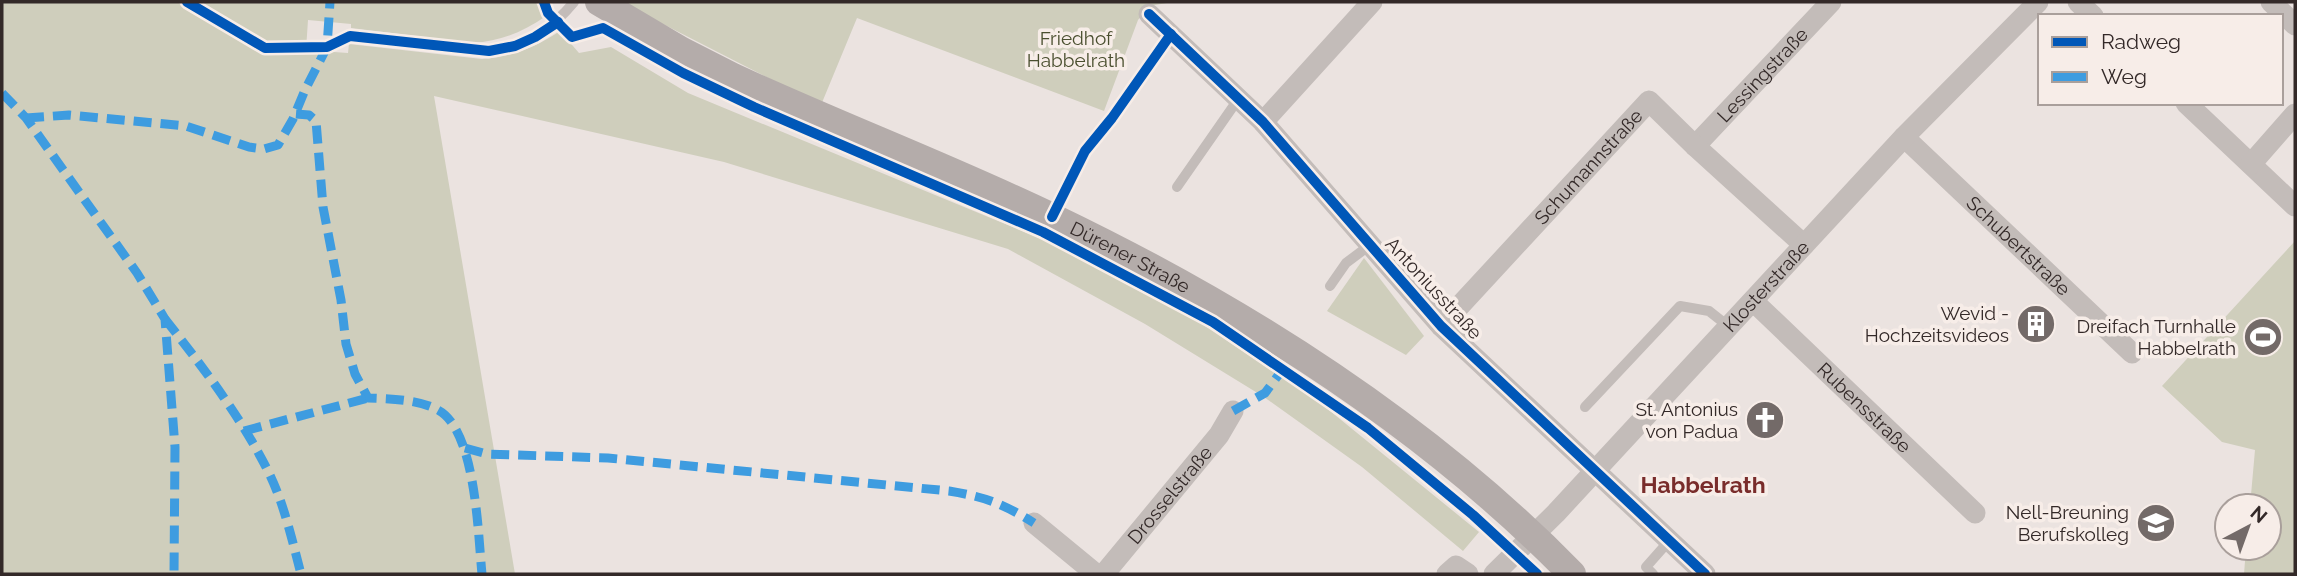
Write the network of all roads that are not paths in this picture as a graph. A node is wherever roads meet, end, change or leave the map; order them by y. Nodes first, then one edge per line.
1 (575, 2) edge
2 (599, 2) edge
3 (1372, 2) edge
4 (1831, 2) edge
5 (2038, 2) edge
6 (2078, 2) edge
7 (2271, 2) edge
8 (1146, 11) dead end
9 (2091, 14) edge
10 (2295, 24) edge
11 (327, 47) dead end
12 (1239, 98) junction
13 (2188, 105) edge
14 (2295, 114) edge
15 (1264, 122) junction
16 (1904, 137) junction
17 (1695, 146) junction
18 (2251, 164) junction
19 (1177, 187) dead end
20 (2295, 206) edge
21 (1804, 245) junction
22 (1370, 246) junction
23 (1330, 286) dead end
24 (1752, 301) junction
25 (1441, 326) junction
26 (1728, 326) junction
27 (2132, 353) dead end
28 (1585, 407) dead end
29 (1233, 411) dead end
30 (1594, 472) junction
31 (1975, 513) dead end
32 (1034, 523) dead end
33 (1531, 536) junction
34 (1669, 541) junction
35 (1096, 574) edge
36 (1104, 574) edge
37 (1447, 574) edge
38 (1468, 574) edge
39 (1494, 574) edge
40 (1572, 574) edge
41 (1653, 574) edge
42 (1705, 574) edge

1 - 11 lane
2 - 33 main road, Dürener Straße
3 - 15 street
4 - 17 street, Lessingstraße
5 - 16 street, Klosterstraße
6 - 9 street
7 - 10 street
8 - 12 street, Antoniusstraße
12 - 15 street, Antoniusstraße
12 - 19 lane
13 - 18 street
14 - 18 street
15 - 22 street, Antoniusstraße
16 - 21 street, Klosterstraße
16 - 27 street, Schubertstraße
17 - 21 street, Schumannstraße
17 - 25 street, Schumannstraße
18 - 20 street
21 - 24 street, Klosterstraße
22 - 23 lane, Antoniusstraße
22 - 25 street, Antoniusstraße
24 - 26 street, Klosterstraße
24 - 31 street, Rubensstraße
25 - 30 street, Antoniusstraße
26 - 28 lane
26 - 30 street, Klosterstraße
29 - 36 street, Drosselstraße
30 - 33 street, Klosterstraße
30 - 34 street, Antoniusstraße
32 - 35 street
33 - 39 street, Klosterstraße
33 - 40 main road, Dürener Straße
34 - 41 lane
34 - 42 street, Antoniusstraße
37 - 38 street

